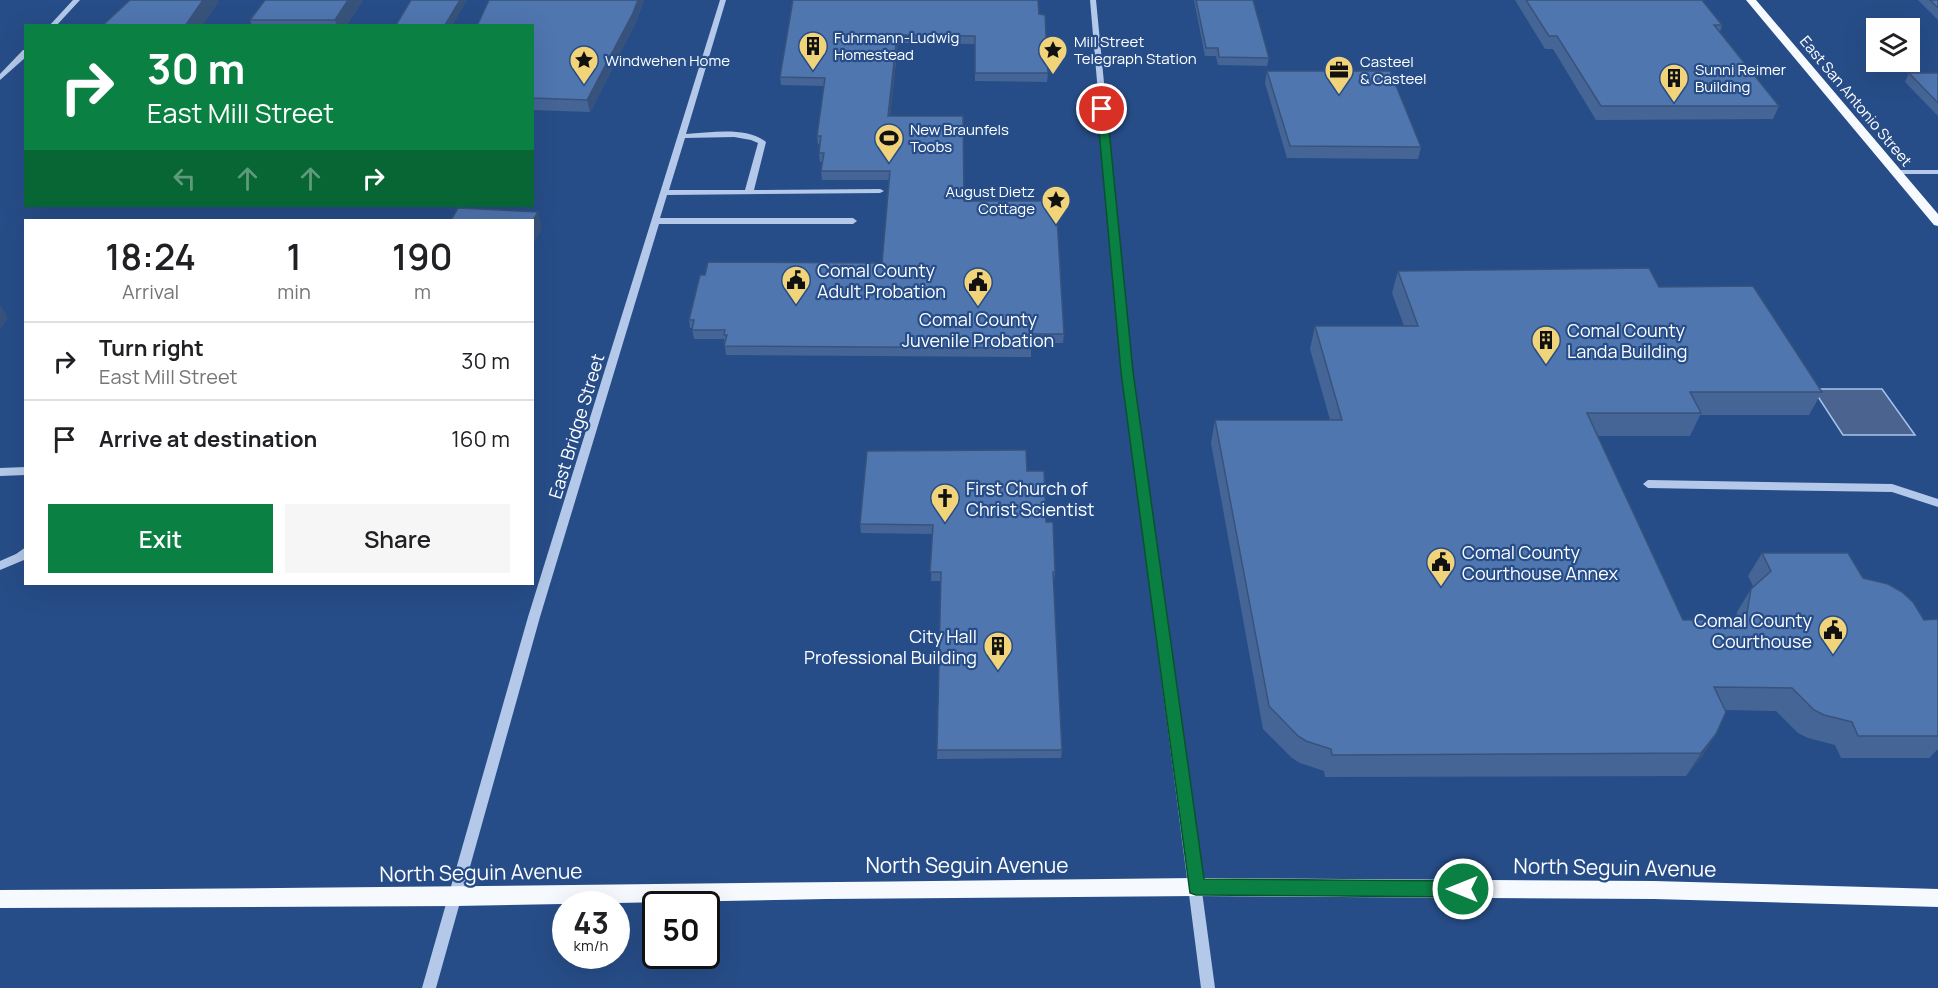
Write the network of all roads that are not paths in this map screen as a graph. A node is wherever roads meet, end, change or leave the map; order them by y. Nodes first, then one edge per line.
1 (77, 0) edge
2 (723, 0) edge
3 (1093, 0) edge
4 (1751, 0) edge
5 (54, 24) edge
6 (24, 54) edge
7 (0, 78) edge
8 (681, 136) junction
9 (1897, 172) junction
10 (1938, 172) edge
11 (880, 191) dead end
12 (748, 192) junction
13 (664, 193) junction
14 (656, 221) junction
15 (853, 221) dead end
16 (1938, 222) edge
17 (24, 471) edge
18 (0, 472) edge
19 (1648, 484) dead end
20 (1938, 503) edge
21 (24, 553) edge
22 (0, 566) edge
23 (1196, 887) junction
24 (1936, 896) edge
25 (456, 897) junction
26 (0, 899) edge
27 (429, 988) edge
28 (1208, 988) edge

1 - 5 street
2 - 8 street, East Bridge Street
3 - 23 street
4 - 9 main road, East San Antonio Street
6 - 7 street
8 - 12 street
8 - 13 street, East Bridge Street
9 - 10 street
9 - 16 main road, East San Antonio Street
11 - 12 street
12 - 13 street
13 - 14 street, East Bridge Street
14 - 15 street
14 - 25 street, East Bridge Street
17 - 18 street
19 - 20 street
21 - 22 street
23 - 24 main road, North Seguin Avenue
23 - 25 main road, North Seguin Avenue
23 - 28 street
25 - 26 main road, North Seguin Avenue
25 - 27 street, East Bridge Street

